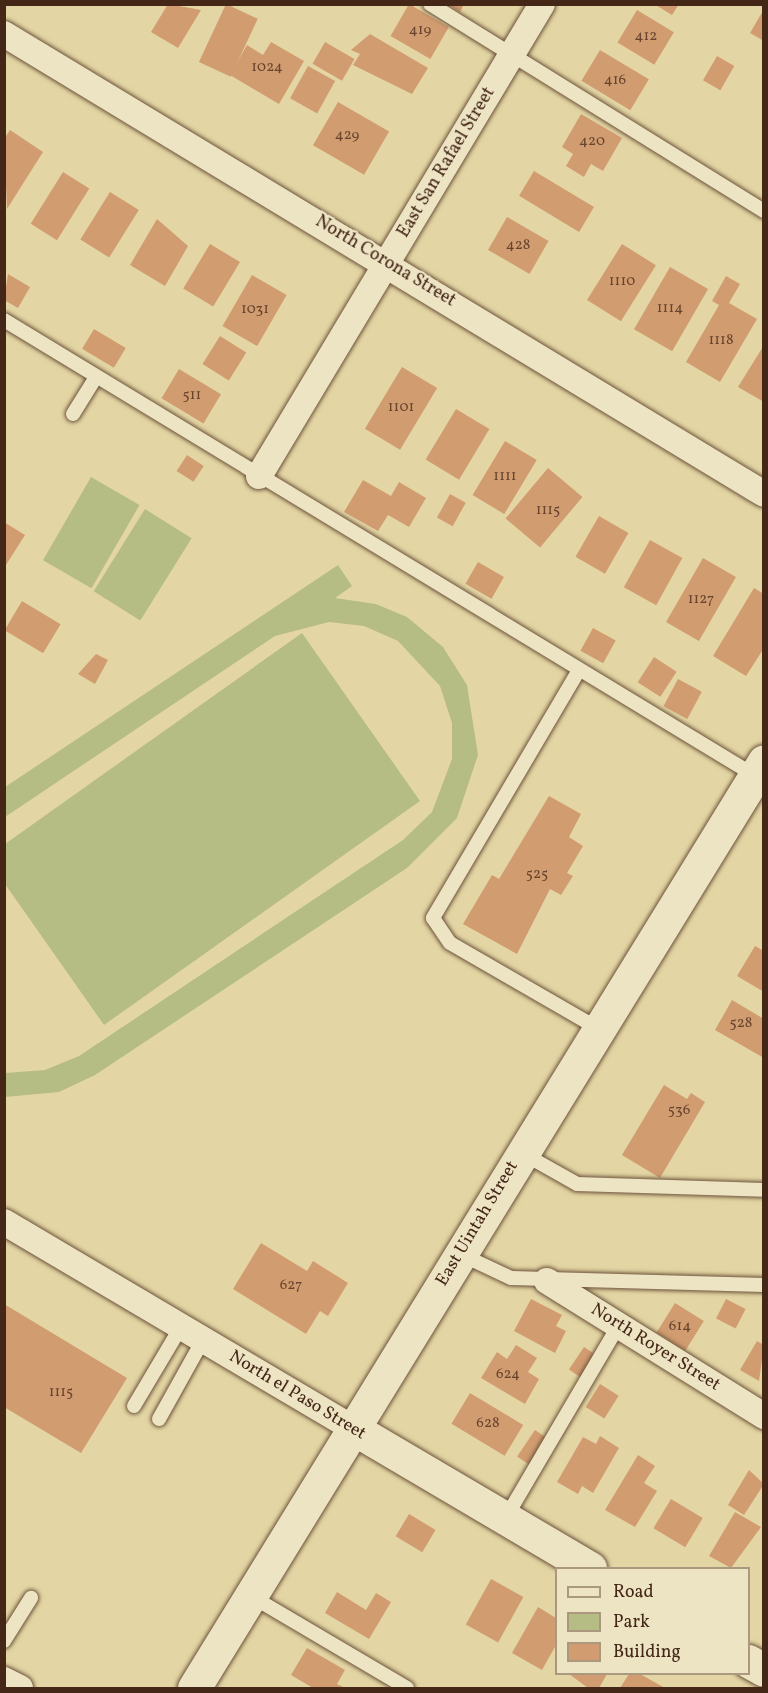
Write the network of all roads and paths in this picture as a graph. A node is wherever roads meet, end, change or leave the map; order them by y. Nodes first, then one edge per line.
1 (430, 4) edge
2 (542, 4) edge
3 (4, 34) edge
4 (512, 54) junction
5 (764, 211) edge
6 (388, 263) junction
7 (4, 320) edge
8 (96, 377) junction
9 (73, 414) dead end
10 (259, 476) junction
11 (764, 494) edge
12 (579, 670) junction
13 (760, 773) edge
14 (598, 1029) junction
15 (522, 1153) junction
16 (764, 1190) edge
17 (4, 1222) edge
18 (460, 1254) junction
19 (547, 1281) junction
20 (764, 1285) edge
21 (619, 1325) junction
22 (181, 1327) junction
23 (203, 1340) junction
24 (134, 1406) dead end
25 (764, 1416) edge
26 (159, 1419) dead end
27 (354, 1430) junction
28 (505, 1519) junction
29 (587, 1567) edge
30 (251, 1596) junction
31 (31, 1598) dead end
32 (4, 1641) edge
33 (750, 1662) edge
34 (764, 1670) edge
35 (4, 1680) edge
36 (20, 1689) edge
37 (194, 1689) edge
38 (407, 1689) edge

1 - 4 lane
2 - 4 street, East San Rafael Street
3 - 6 street, North Corona Street
4 - 5 lane
4 - 6 street, East San Rafael Street
6 - 10 street, East San Rafael Street
6 - 11 street, North Corona Street
7 - 8 lane
8 - 9 lane
8 - 10 lane
10 - 12 lane
12 - 13 lane
12 - 14 lane
13 - 14 main road, East Uintah Street
14 - 15 main road, East Uintah Street
15 - 16 lane
15 - 18 main road, East Uintah Street
17 - 22 street, North el Paso Street
18 - 19 lane
18 - 27 main road, East Uintah Street
19 - 20 lane
19 - 21 street, North Royer Street
21 - 25 street, North Royer Street
21 - 28 lane
22 - 23 street, North el Paso Street
22 - 24 lane
23 - 26 lane
23 - 27 street, North el Paso Street
27 - 28 main road, North el Paso Street
27 - 30 main road, East Uintah Street
28 - 29 main road, North el Paso Street
30 - 37 main road, East Uintah Street
30 - 38 lane
31 - 32 lane
33 - 34 main road
35 - 36 street

